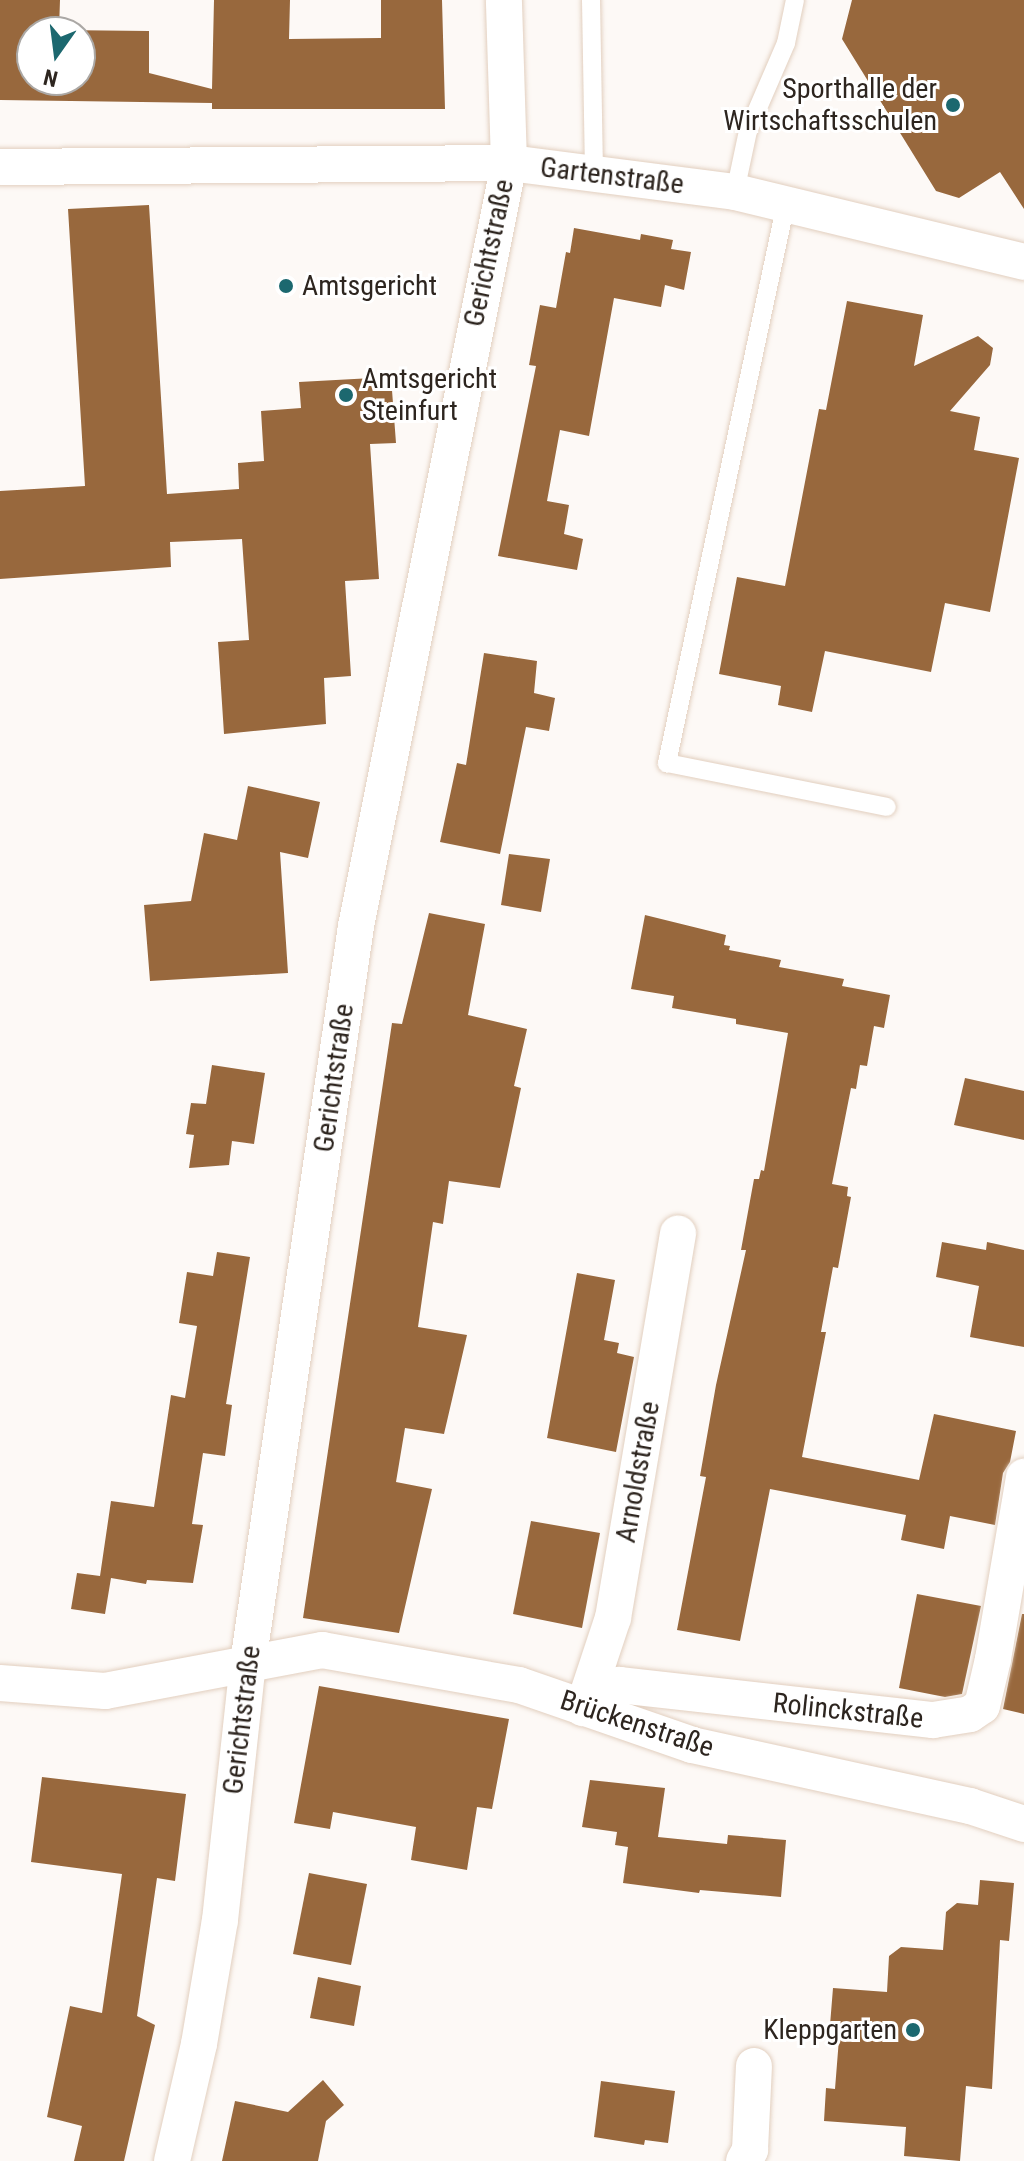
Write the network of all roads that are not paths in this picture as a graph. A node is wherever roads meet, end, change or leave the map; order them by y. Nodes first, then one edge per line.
1 (504, 0) edge
2 (591, 0) edge
3 (795, 0) edge
4 (509, 163) junction
5 (0, 167) edge
6 (594, 175) junction
7 (735, 192) junction
8 (786, 203) junction
9 (1024, 262) edge
10 (887, 807) dead end
11 (678, 1233) dead end
12 (1024, 1477) edge
13 (248, 1663) junction
14 (0, 1683) edge
15 (583, 1708) junction
16 (1024, 1824) edge
17 (754, 2066) dead end
18 (172, 2161) edge
19 (744, 2161) edge

1 - 4 street, Gerichtstraße
2 - 6 lane
3 - 7 lane
4 - 5 street, Gartenstraße
4 - 6 street, Gartenstraße
4 - 13 street, Gerichtstraße
6 - 7 street, Gartenstraße
7 - 8 street, Gartenstraße
8 - 9 street, Gartenstraße
8 - 10 lane
11 - 15 street, Arnoldstraße
12 - 15 street, Rolinckstraße
13 - 14 street, Brückenstraße
13 - 15 street, Brückenstraße
13 - 18 street, Gerichtstraße
15 - 16 street, Brückenstraße
17 - 19 street

